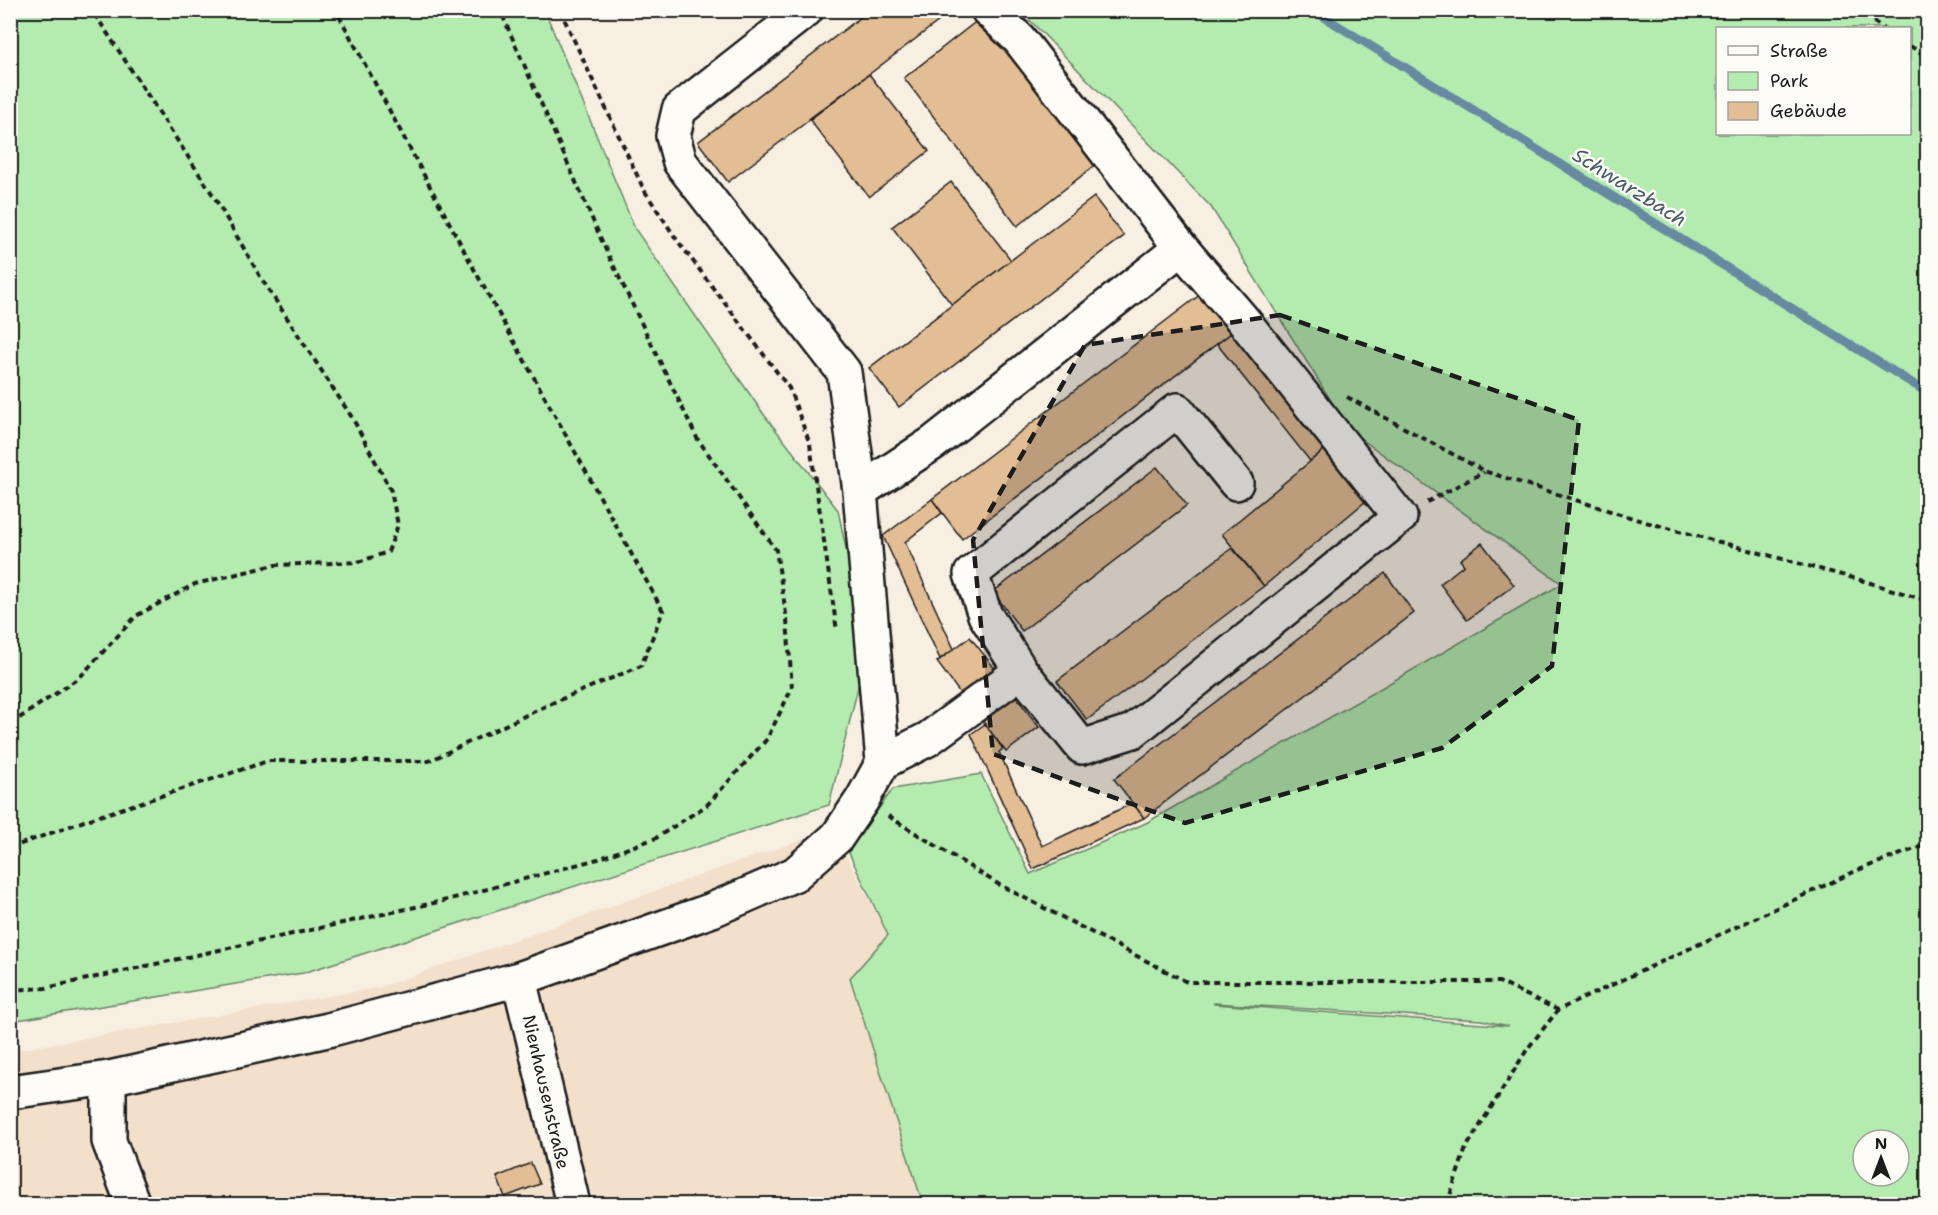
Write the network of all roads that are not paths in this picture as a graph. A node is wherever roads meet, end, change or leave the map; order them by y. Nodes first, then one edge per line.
1 (806, 10) edge
2 (988, 10) edge
3 (1181, 248) junction
4 (1236, 483) dead end
5 (860, 491) junction
6 (1022, 671) junction
7 (883, 762) junction
8 (519, 979) junction
9 (109, 1077) junction
10 (10, 1092) edge
11 (573, 1202) edge
12 (133, 1204) edge

1 - 5 lane
2 - 3 lane
3 - 5 lane
3 - 6 lane
4 - 6 lane
5 - 7 lane
6 - 7 lane
7 - 8 lane
8 - 9 lane
8 - 11 lane, Nienhausenstraße
9 - 10 lane
9 - 12 lane

